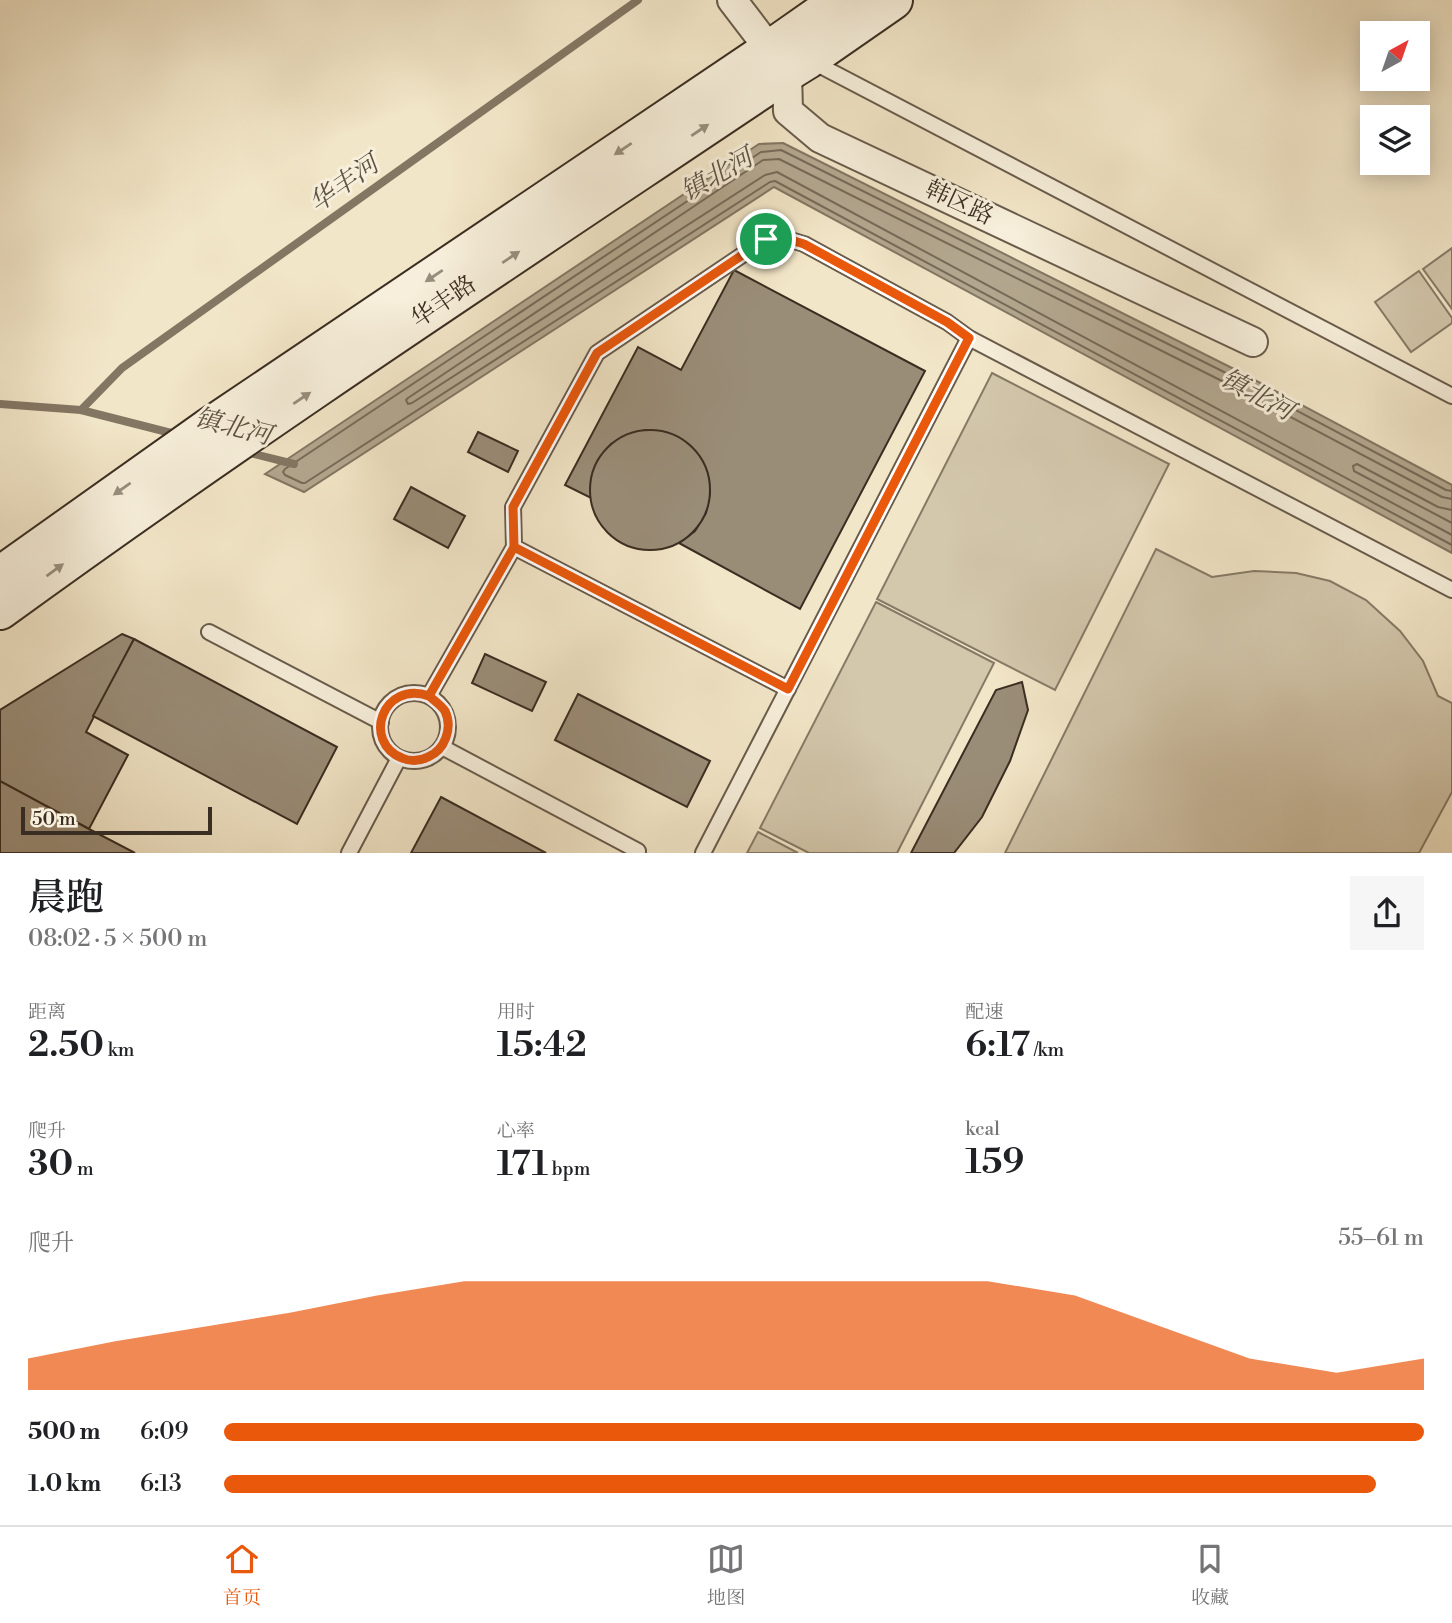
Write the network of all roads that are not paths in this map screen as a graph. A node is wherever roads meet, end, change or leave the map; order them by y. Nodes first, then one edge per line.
1 (732, 0) edge
2 (841, 0) edge
3 (893, 0) edge
4 (789, 60) junction
5 (969, 338) junction
6 (1253, 342) dead end
7 (1452, 396) edge
8 (211, 443) junction
9 (514, 547) junction
10 (0, 576) edge
11 (1452, 590) edge
12 (0, 611) edge
13 (209, 632) dead end
14 (788, 689) junction
15 (429, 696) junction
16 (380, 722) junction
17 (442, 747) junction
18 (400, 758) junction
19 (638, 851) dead end
20 (349, 853) edge
21 (703, 853) edge

1 - 4 street
2 - 4 street, 华丰路
3 - 4 street, 华丰路
4 - 6 street, 韩区路
4 - 7 lane
4 - 8 street, 华丰路
5 - 9 lane
5 - 11 lane
5 - 14 lane
8 -> 10 street, 华丰路
12 -> 8 street, 华丰路
9 - 14 lane
9 - 15 lane
13 - 16 lane
14 - 21 lane
15 - 16 lane
15 - 17 lane
16 - 18 lane
17 - 18 lane
17 - 19 lane
18 - 20 lane

